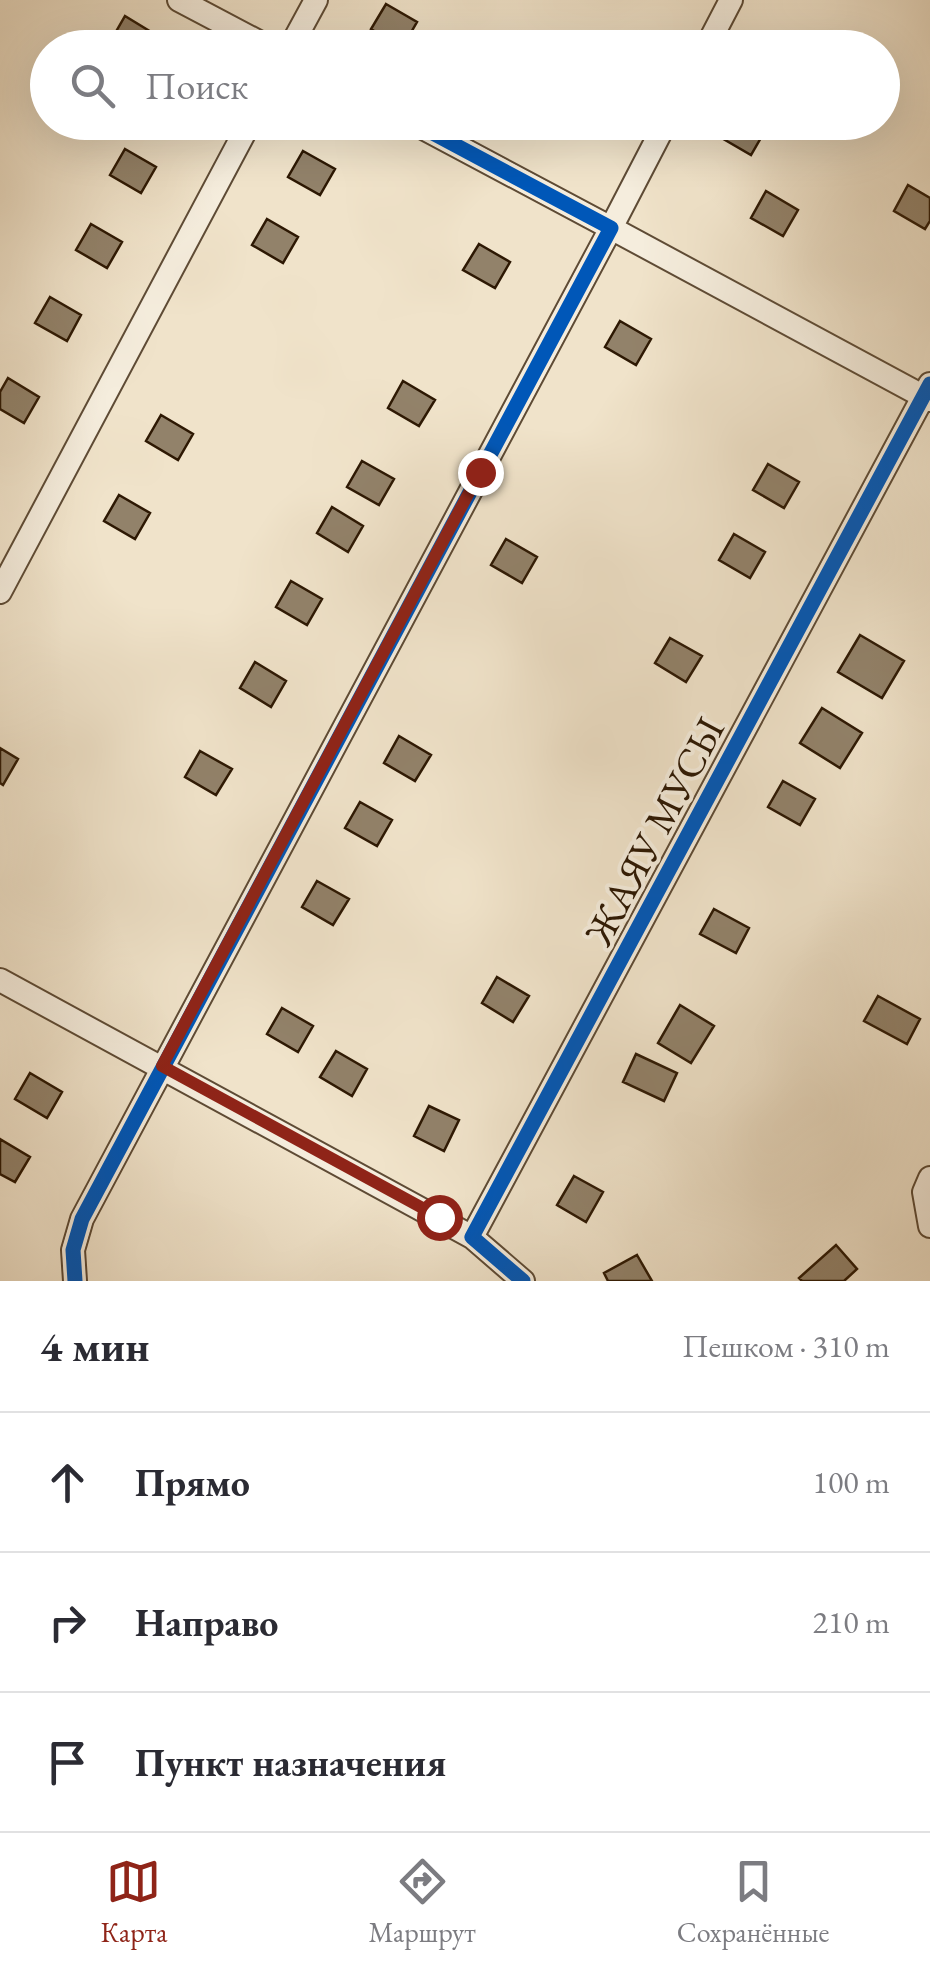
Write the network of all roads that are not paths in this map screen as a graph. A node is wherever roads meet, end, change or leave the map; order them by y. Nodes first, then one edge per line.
1 (179, 0) edge
2 (316, 0) edge
3 (731, 0) edge
4 (236, 30) edge
5 (300, 30) edge
6 (715, 30) edge
7 (240, 140) edge
8 (446, 140) edge
9 (657, 140) edge
10 (611, 228) junction
11 (928, 394) edge
12 (0, 592) edge
13 (0, 980) edge
14 (162, 1066) junction
15 (930, 1178) edge
16 (930, 1226) edge
17 (472, 1237) junction
18 (75, 1281) edge
19 (522, 1281) edge

1 - 4 street
2 - 5 street
3 - 6 street
7 - 12 street
8 - 10 street
9 - 10 street
10 - 11 street
10 - 14 street
11 - 17 street, ЖАЯУ МУСЫ
13 - 14 street
14 - 17 street
14 - 18 street
15 - 16 street
17 - 19 street

